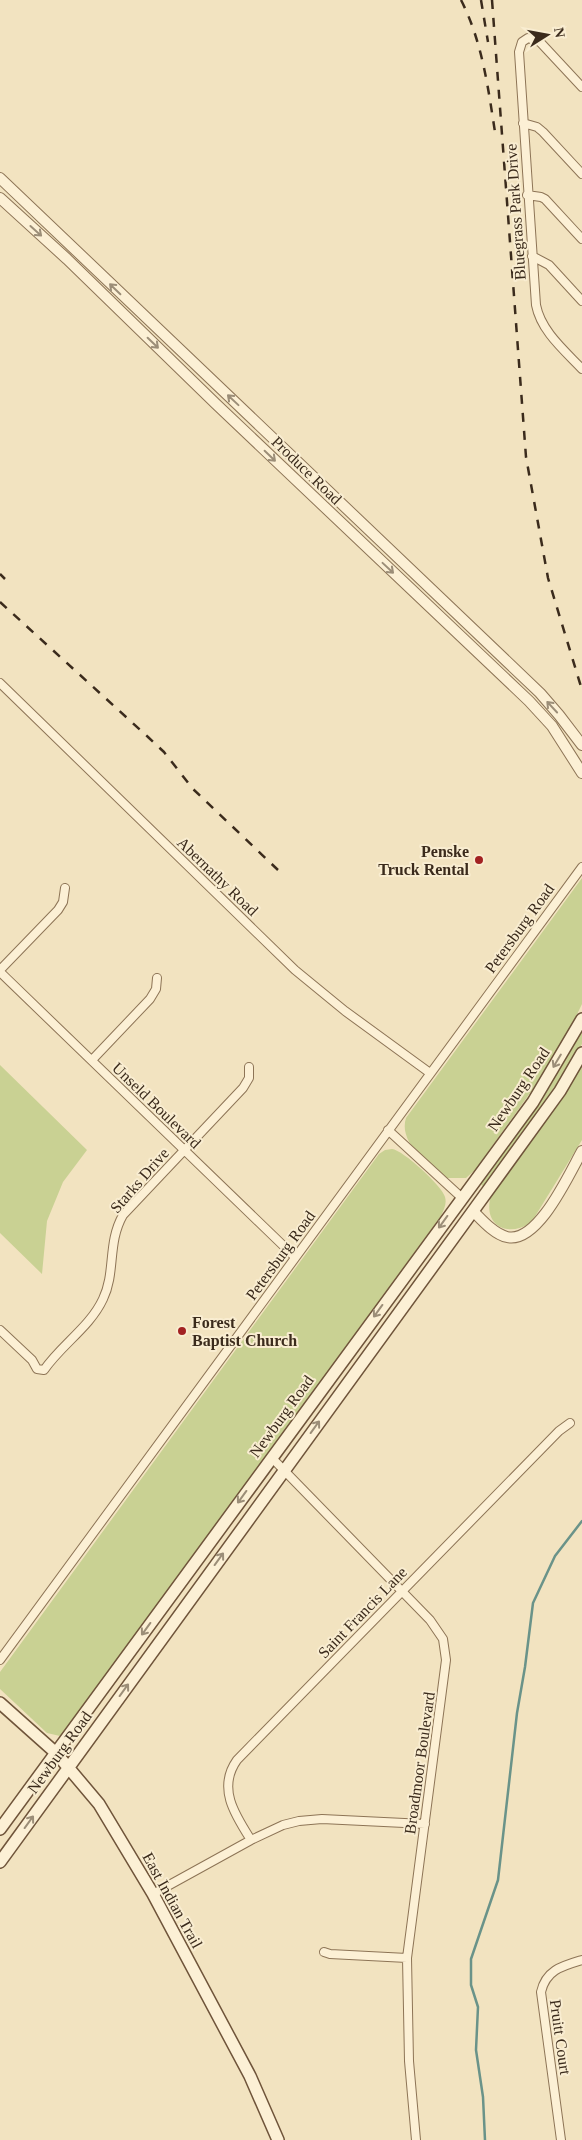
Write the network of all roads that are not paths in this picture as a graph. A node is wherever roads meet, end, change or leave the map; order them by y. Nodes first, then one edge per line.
1 (582, 87) edge
2 (523, 123) junction
3 (582, 174) edge
4 (0, 178) edge
5 (528, 195) junction
6 (0, 198) edge
7 (582, 239) edge
8 (532, 256) junction
9 (582, 300) edge
10 (582, 369) edge
11 (0, 683) edge
12 (582, 745) edge
13 (582, 773) edge
14 (582, 866) edge
15 (65, 888) dead end
16 (0, 971) edge
17 (157, 978) dead end
18 (582, 1019) edge
19 (582, 1053) edge
20 (92, 1060) junction
21 (249, 1067) dead end
22 (430, 1073) junction
23 (388, 1130) junction
24 (184, 1150) junction
25 (582, 1151) edge
26 (461, 1197) junction
27 (473, 1212) junction
28 (295, 1257) junction
29 (0, 1330) edge
30 (570, 1423) dead end
31 (272, 1458) junction
32 (283, 1470) junction
33 (402, 1591) junction
34 (0, 1660) edge
35 (0, 1703) edge
36 (56, 1753) junction
37 (69, 1767) junction
38 (425, 1824) junction
39 (0, 1829) edge
40 (251, 1840) junction
41 (0, 1862) edge
42 (153, 1894) junction
43 (324, 1952) dead end
44 (407, 1958) junction
45 (582, 1960) edge
46 (278, 2140) edge
47 (416, 2140) edge
48 (561, 2140) edge

1 - 2 street, Bluegrass Park Drive
2 - 3 street
2 - 5 street, Bluegrass Park Drive
12 -> 4 street, Produce Road
5 - 7 street
5 - 8 street, Bluegrass Park Drive
6 -> 13 street, Produce Road
8 - 9 street
8 - 10 street, Bluegrass Park Drive
11 - 22 street, Abernathy Road
14 - 22 street, Petersburg Road
15 - 16 street
16 - 20 street, Unseld Boulevard
17 - 20 street
18 -> 26 main road, Newburg Road
19 - 27 main road, Newburg Road
20 - 24 street, Unseld Boulevard
21 - 24 street, Starks Drive
22 - 23 street, Petersburg Road
23 - 26 street
23 - 28 street, Petersburg Road
24 - 28 street, Unseld Boulevard
24 - 29 street, Starks Drive
25 - 27 street
26 -> 31 main road, Newburg Road
32 -> 27 main road, Newburg Road
28 - 34 street, Petersburg Road
30 - 33 street, Saint Francis Lane
31 - 32 street, Broadmoor Boulevard
31 -> 36 main road, Newburg Road
32 - 33 street, Broadmoor Boulevard
37 -> 32 main road, Newburg Road
33 - 38 street, Broadmoor Boulevard
33 - 40 street, Saint Francis Lane
35 - 36 main road, East Indian Trail
36 - 37 main road, East Indian Trail
36 - 39 main road, Newburg Road
41 -> 37 main road, Newburg Road
37 - 42 main road, East Indian Trail
38 - 40 street
38 - 44 street, Broadmoor Boulevard
40 - 42 street
42 - 46 main road, East Indian Trail
43 - 44 street
44 - 47 street, Broadmoor Boulevard
45 - 48 street, Pruitt Court

